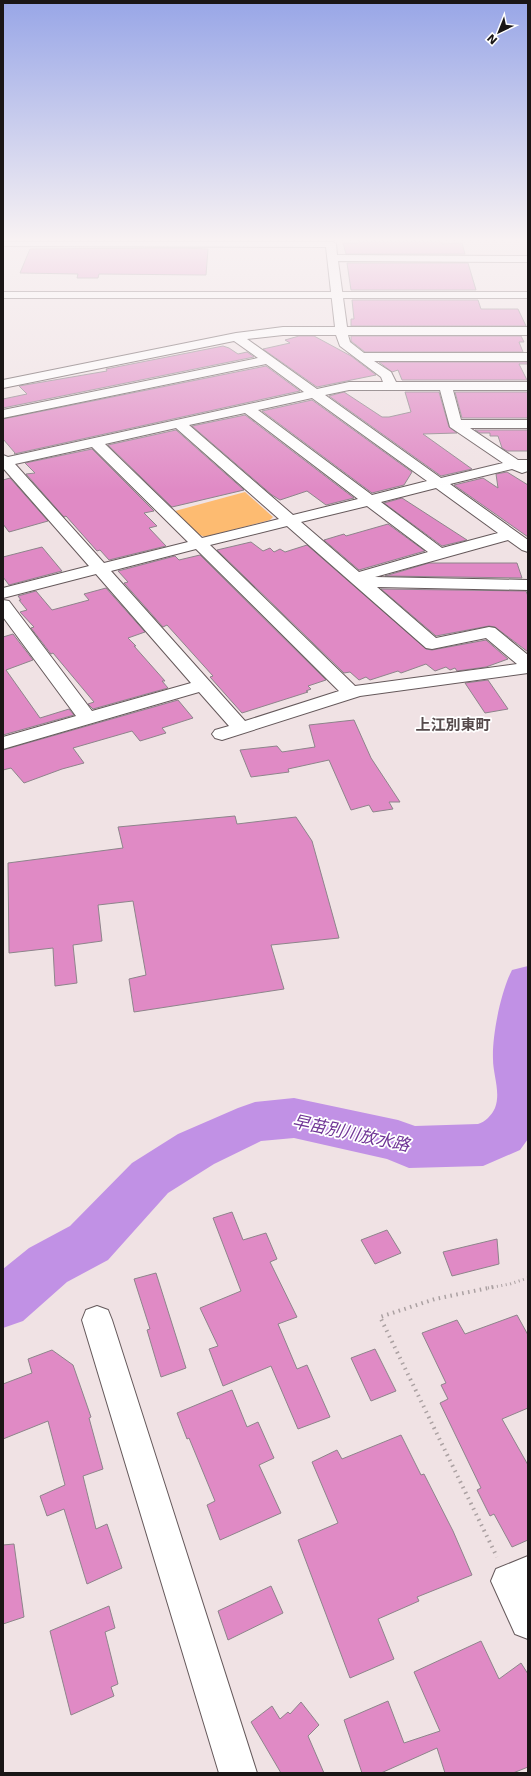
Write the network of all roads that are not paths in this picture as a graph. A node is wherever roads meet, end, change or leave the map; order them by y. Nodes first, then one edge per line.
1 (340, 325) edge
2 (341, 330) junction
3 (528, 331) edge
4 (236, 338) junction
5 (528, 357) edge
6 (361, 358) junction
7 (267, 360) junction
8 (3, 384) edge
9 (391, 386) junction
10 (446, 386) junction
11 (528, 386) edge
12 (315, 395) junction
13 (248, 409) junction
14 (3, 414) edge
15 (179, 424) junction
16 (455, 424) junction
17 (528, 424) edge
18 (95, 442) junction
19 (4, 461) edge
20 (521, 464) edge
21 (528, 473) edge
22 (438, 483) junction
23 (369, 500) junction
24 (291, 520) junction
25 (511, 534) junction
26 (198, 544) junction
27 (528, 547) edge
28 (440, 554) junction
29 (100, 569) junction
30 (359, 580) junction
31 (528, 585) edge
32 (3, 593) edge
33 (3, 605) edge
34 (528, 664) edge
35 (528, 668) edge
36 (202, 685) junction
37 (352, 693) junction
38 (87, 718) junction
39 (241, 728) junction
40 (222, 734) dead end
41 (3, 743) edge
42 (97, 1320) dead end
43 (518, 1577) edge
44 (528, 1621) edge
45 (238, 1773) edge

1 - 2 street
2 - 3 street
2 - 4 street
2 - 6 street
4 - 7 street
4 - 8 street
5 - 6 street
6 - 9 street
7 - 12 street
7 - 14 street
9 - 10 street
9 - 12 street
10 - 11 street
10 - 16 street
12 - 13 street
12 - 22 street
13 - 15 street
13 - 23 street
15 - 18 street
15 - 24 street
16 - 17 street
16 - 20 street
18 - 19 street
18 - 26 street
19 - 29 street
20 - 21 street
20 - 22 street
22 - 23 street
22 - 25 street
23 - 24 street
23 - 28 street
24 - 26 street
24 - 30 street
25 - 27 street
25 - 28 street
26 - 29 street
26 - 37 street
28 - 30 street
29 - 32 street
29 - 36 street
30 - 31 street
30 - 34 street
33 - 38 street
35 - 37 street
36 - 38 street
36 - 39 street
37 - 39 street
38 - 41 street
39 - 40 street
42 - 45 street
43 - 44 street

